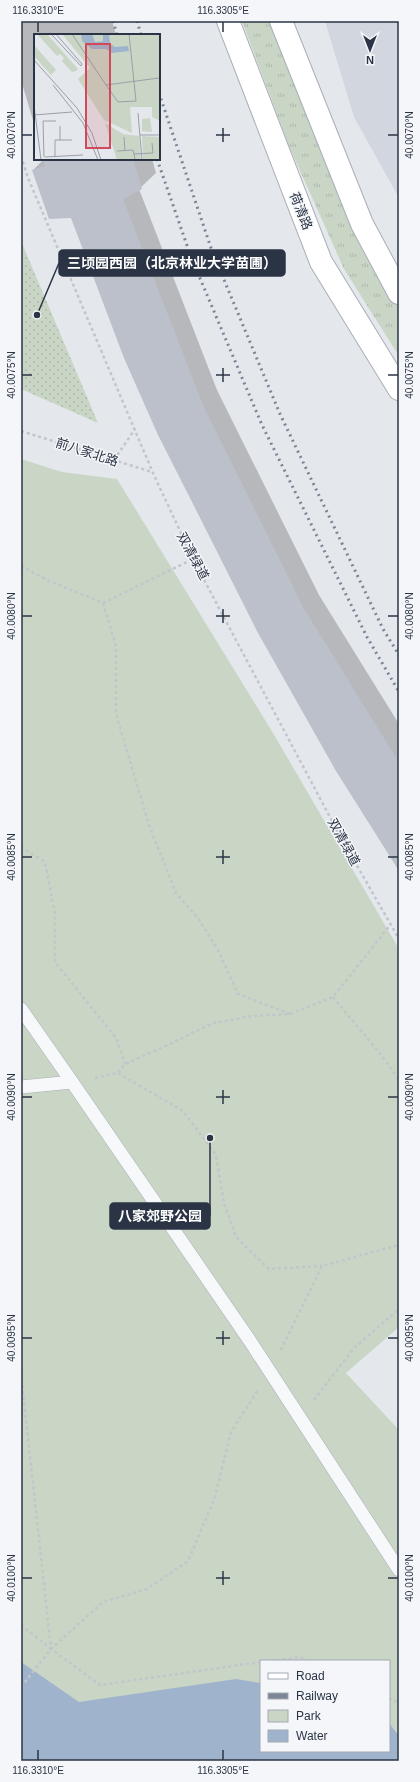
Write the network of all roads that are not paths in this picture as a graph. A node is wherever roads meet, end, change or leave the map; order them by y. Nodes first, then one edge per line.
1 (228, 21) edge
2 (281, 21) edge
3 (399, 293) edge
4 (399, 389) edge
5 (21, 1010) edge
6 (72, 1082) junction
7 (21, 1087) edge
8 (399, 1570) edge

1 - 4 main road, 荷清路
2 - 3 main road
5 - 6 lane
6 - 7 lane
6 - 8 lane

